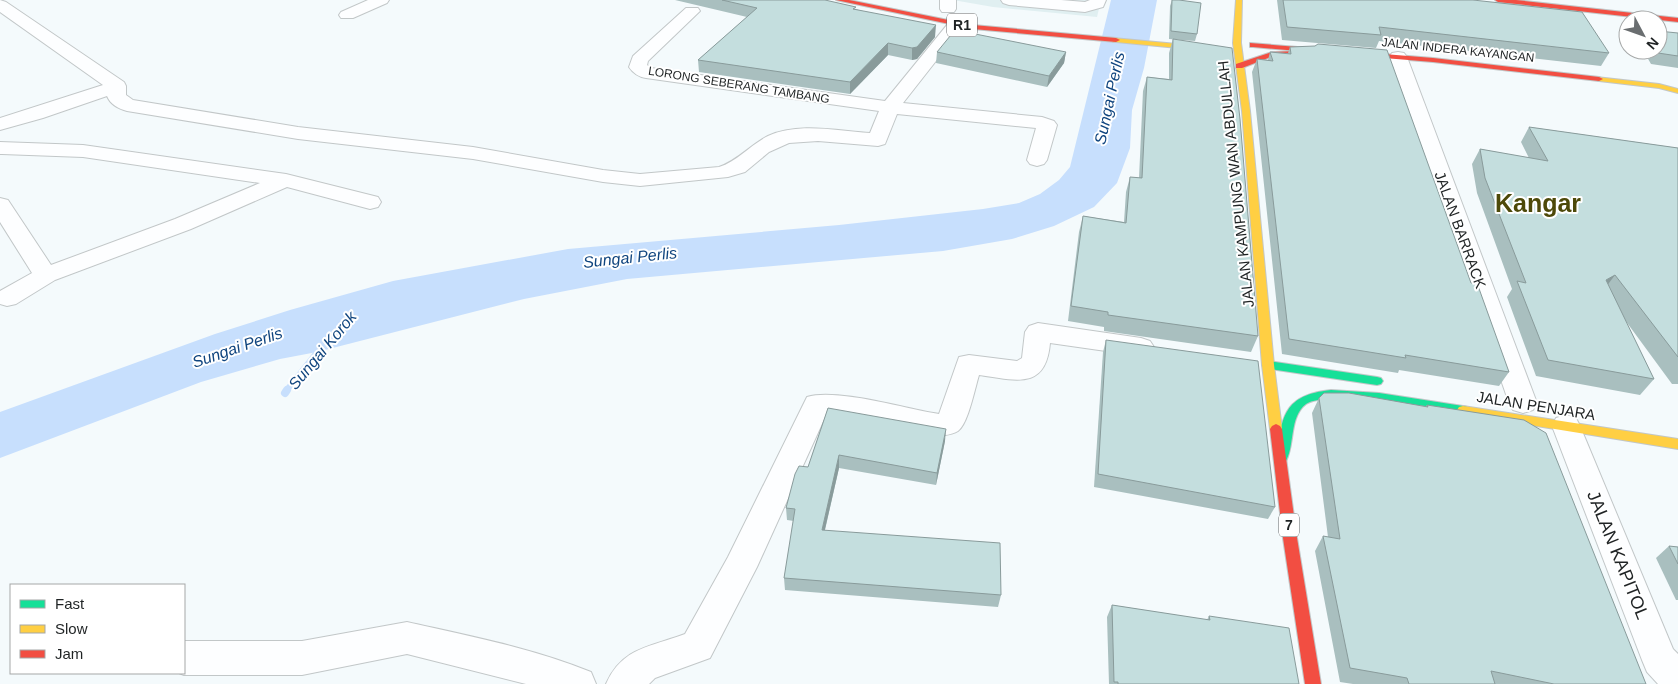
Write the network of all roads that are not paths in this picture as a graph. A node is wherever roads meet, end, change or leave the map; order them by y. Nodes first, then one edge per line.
1 (381, 0) edge
2 (839, 0) edge
3 (1009, 0) edge
4 (1098, 0) edge
5 (1239, 0) edge
6 (1498, 0) edge
7 (0, 5) edge
8 (1065, 6) junction
9 (950, 10) edge
10 (692, 11) dead end
11 (347, 15) dead end
12 (1678, 20) edge
13 (1065, 23) joint
14 (1239, 23) junction
15 (1088, 32) junction
16 (1202, 36) dead end
17 (1184, 38) junction
18 (1169, 41) junction
19 (1228, 44) junction
20 (1253, 45) junction
21 (1308, 50) junction
22 (1398, 57) junction
23 (1239, 66) junction
24 (1678, 85) edge
25 (117, 86) junction
26 (1659, 86) junction
27 (1678, 91) edge
28 (890, 107) junction
29 (0, 124) edge
30 (1, 148) edge
31 (1038, 160) dead end
32 (286, 180) junction
33 (370, 202) dead end
34 (0, 205) edge
35 (46, 276) junction
36 (7, 298) dead end
37 (1162, 350) edge
38 (1239, 361) edge
39 (1268, 365) junction
40 (1386, 382) dead end
41 (1523, 403) dead end
42 (1566, 426) junction
43 (1678, 444) edge
44 (1281, 458) junction
45 (185, 658) edge
46 (1678, 680) edge
47 (578, 684) edge
48 (624, 684) edge
49 (1313, 684) edge

1 - 11 street
2 - 9 main road, R1
3 - 8 street
4 - 8 street
5 - 14 main road, JALAN KAMPUNG WAN ABDULLAH / 7
6 - 12 main road
7 - 25 street
8 - 13 street
9 - 15 main road, R1
9 - 28 street
10 - 28 street, LORONG SEBERANG TAMBANG
13 - 15 main road, R1
14 - 19 main road
14 - 19 main road, JALAN KAMPUNG WAN ABDULLAH / 7
15 - 18 main road, R1
16 - 17 main road
17 - 18 main road, R1
17 - 19 main road, R1
18 - 19 main road, R1
19 - 20 main road
19 - 23 main road, JALAN KAMPUNG WAN ABDULLAH / 7
20 - 21 main road, JALAN INDERA KAYANGAN
20 - 21 main road
21 - 22 main road, JALAN INDERA KAYANGAN
21 - 23 main road
22 - 26 main road, JALAN INDERA KAYANGAN
22 - 41 street, JALAN BARRACK
23 - 39 main road, JALAN KAMPUNG WAN ABDULLAH / 7
24 - 26 main road
25 - 28 street
25 - 29 street
26 - 27 main road
28 - 31 street
30 - 32 street
32 - 33 street
32 - 35 street
34 - 35 street
35 - 36 street
37 - 48 street
38 - 39 street
39 - 40 main road
39 - 44 main road, 7
42 - 43 main road, JALAN PENJARA
42 - 44 main road, JALAN PENJARA
42 - 46 street, JALAN KAPITOL
44 - 49 main road, 7
45 - 47 street

